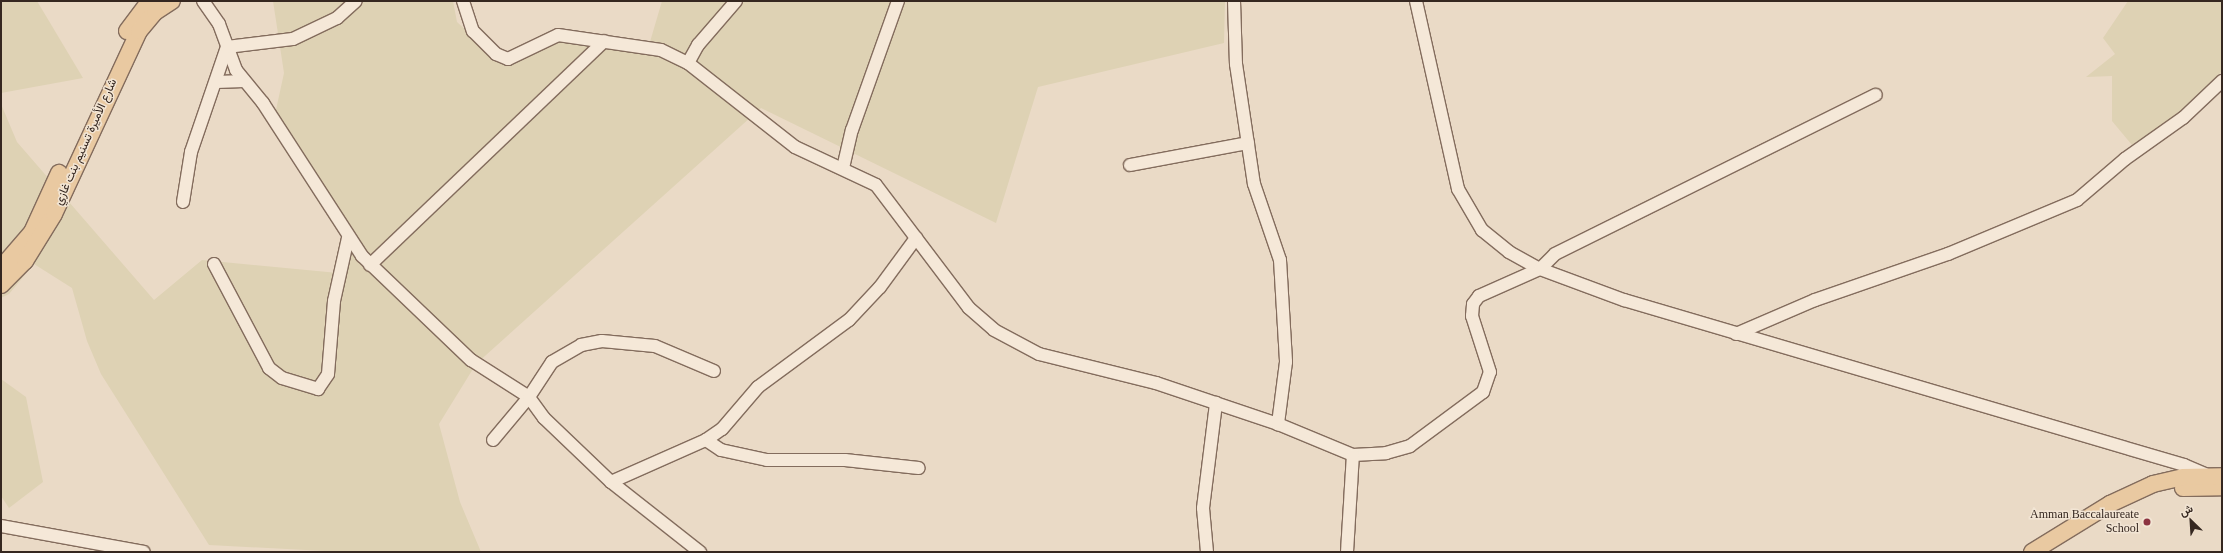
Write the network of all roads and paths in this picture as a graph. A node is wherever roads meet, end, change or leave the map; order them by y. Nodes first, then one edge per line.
1 (172, 1) edge
2 (203, 1) edge
3 (356, 1) edge
4 (464, 1) edge
5 (736, 1) edge
6 (898, 1) edge
7 (1234, 1) edge
8 (1416, 1) edge
9 (145, 4) edge
10 (604, 42) junction
11 (227, 47) junction
12 (688, 63) junction
13 (244, 81) junction
14 (2222, 81) edge
15 (216, 82) junction
16 (1876, 95) dead end
17 (1248, 143) junction
18 (1130, 165) dead end
19 (843, 168) junction
20 (183, 202) dead end
21 (348, 238) junction
22 (916, 238) junction
23 (214, 264) dead end
24 (370, 264) junction
25 (1, 268) edge
26 (1540, 269) junction
27 (1, 285) edge
28 (1736, 334) junction
29 (714, 371) dead end
30 (529, 397) junction
31 (1216, 403) junction
32 (1278, 424) junction
33 (493, 440) dead end
34 (706, 440) junction
35 (1354, 455) junction
36 (919, 468) dead end
37 (2216, 476) edge
38 (611, 482) junction
39 (2222, 487) edge
40 (1, 526) edge
41 (83, 548) edge
42 (144, 552) edge
43 (700, 552) edge
44 (1207, 552) edge
45 (1347, 552) edge
46 (2032, 552) edge
47 (2051, 552) edge

1 - 27 main road, شارع الأميرة تسنيم بنت غازي
2 - 11 street
3 - 11 street
4 - 10 street
5 - 12 street
6 - 19 street
7 - 17 street
8 - 26 street
9 - 25 main road, شارع الأميرة تسنيم بنت غازي
10 - 12 street
10 - 24 street
11 - 13 street
11 - 15 street
12 - 19 street
13 - 15 street
13 - 21 street
14 - 28 street
15 - 20 street
16 - 26 street
17 - 18 street
17 - 32 street
19 - 22 street
21 - 23 street
21 - 24 street
22 - 31 street
22 - 34 street
24 - 30 street
26 - 28 street
26 - 35 street
28 - 37 street
29 - 30 street
30 - 33 street
30 - 38 street
31 - 32 street
31 - 44 street
32 - 35 street
34 - 36 street
34 - 38 street
35 - 45 street
37 - 46 main road
38 - 43 street
39 - 47 main road
40 - 41 street
41 - 42 street

